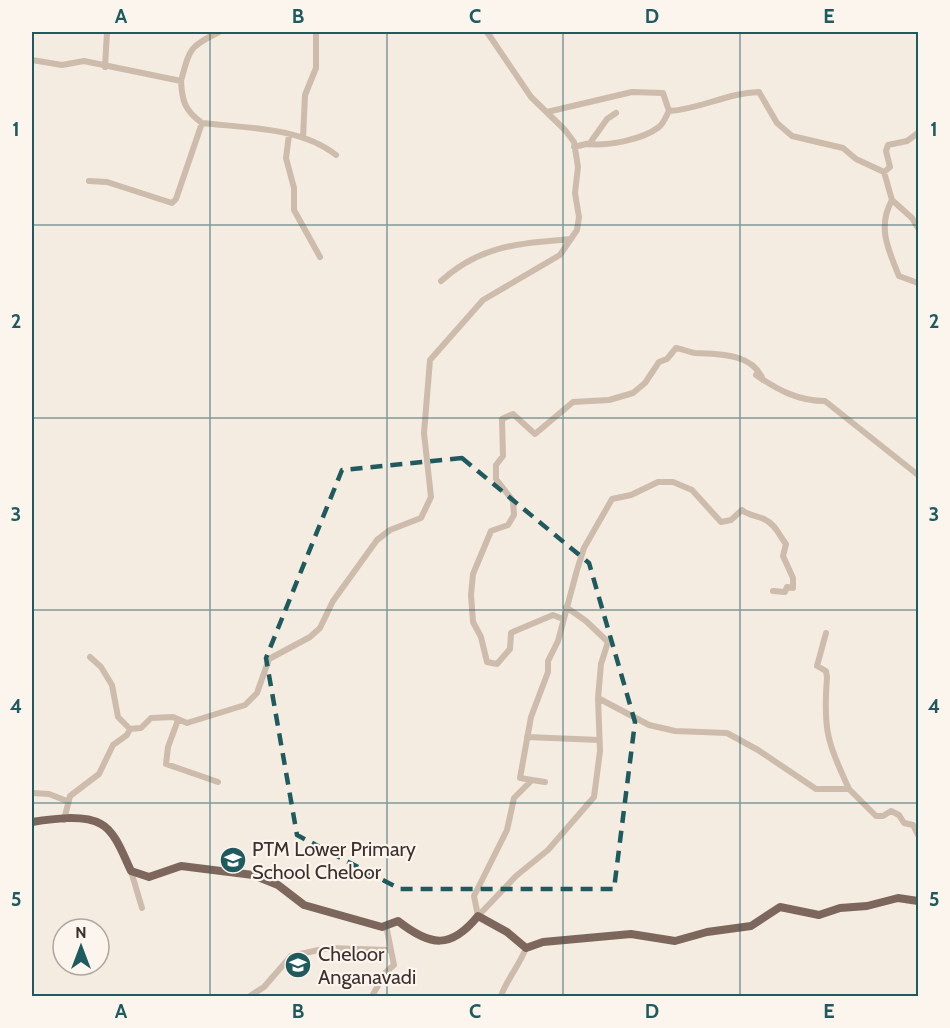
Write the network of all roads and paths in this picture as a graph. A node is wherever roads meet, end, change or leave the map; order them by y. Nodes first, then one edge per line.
1 (107, 32) edge
2 (219, 32) edge
3 (316, 32) edge
4 (488, 32) edge
5 (32, 60) edge
6 (105, 67) junction
7 (181, 81) junction
8 (669, 111) junction
9 (547, 112) junction
10 (616, 113) dead end
11 (201, 123) junction
12 (918, 133) edge
13 (290, 135) junction
14 (303, 138) junction
15 (587, 144) junction
16 (574, 147) junction
17 (336, 155) dead end
18 (884, 172) junction
19 (88, 181) dead end
20 (892, 200) junction
21 (918, 228) edge
22 (571, 239) junction
23 (320, 257) dead end
24 (441, 281) dead end
25 (918, 283) edge
26 (756, 375) dead end
27 (763, 380) junction
28 (918, 475) edge
29 (773, 591) dead end
30 (566, 607) junction
31 (562, 619) junction
32 (826, 633) dead end
33 (90, 657) dead end
34 (598, 698) junction
35 (178, 720) junction
36 (130, 729) junction
37 (527, 737) junction
38 (599, 740) junction
39 (532, 780) junction
40 (218, 782) dead end
41 (545, 782) dead end
42 (849, 789) junction
43 (32, 794) edge
44 (67, 801) junction
45 (64, 820) junction
46 (32, 822) edge
47 (918, 835) edge
48 (131, 871) junction
49 (918, 901) edge
50 (142, 908) dead end
51 (478, 916) junction
52 (386, 925) junction
53 (526, 948) junction
54 (389, 950) junction
55 (250, 996) edge
56 (372, 996) edge
57 (501, 996) edge

1 - 6 street
2 - 7 street
3 - 14 street
4 - 9 street
5 - 6 street
6 - 7 street
7 - 11 street
8 - 9 street
8 - 15 street
8 - 18 street
9 - 16 street
10 - 15 street
11 - 13 street
11 - 19 street
12 - 18 street
13 - 14 street
13 - 23 street
14 - 17 street
15 - 16 street
16 - 22 street
18 - 20 street
20 - 21 street
20 - 25 street
22 - 24 street
22 - 35 street
26 - 27 street
27 - 28 street
27 - 31 street
29 - 30 street
30 - 31 street
30 - 34 street
31 - 37 street
32 - 42 street
33 - 36 street
34 - 38 street
34 - 42 street
35 - 36 street
35 - 40 street
36 - 44 street
37 - 38 street
37 - 39 street
38 - 51 street
39 - 41 street
39 - 51 street
42 - 47 street
43 - 44 street
44 - 45 street
45 - 46 main road
45 - 48 main road
48 - 50 street
48 - 52 main road
49 - 53 main road
51 - 52 main road
51 - 53 main road
52 - 54 street
53 - 57 street
54 - 55 street
54 - 56 street

